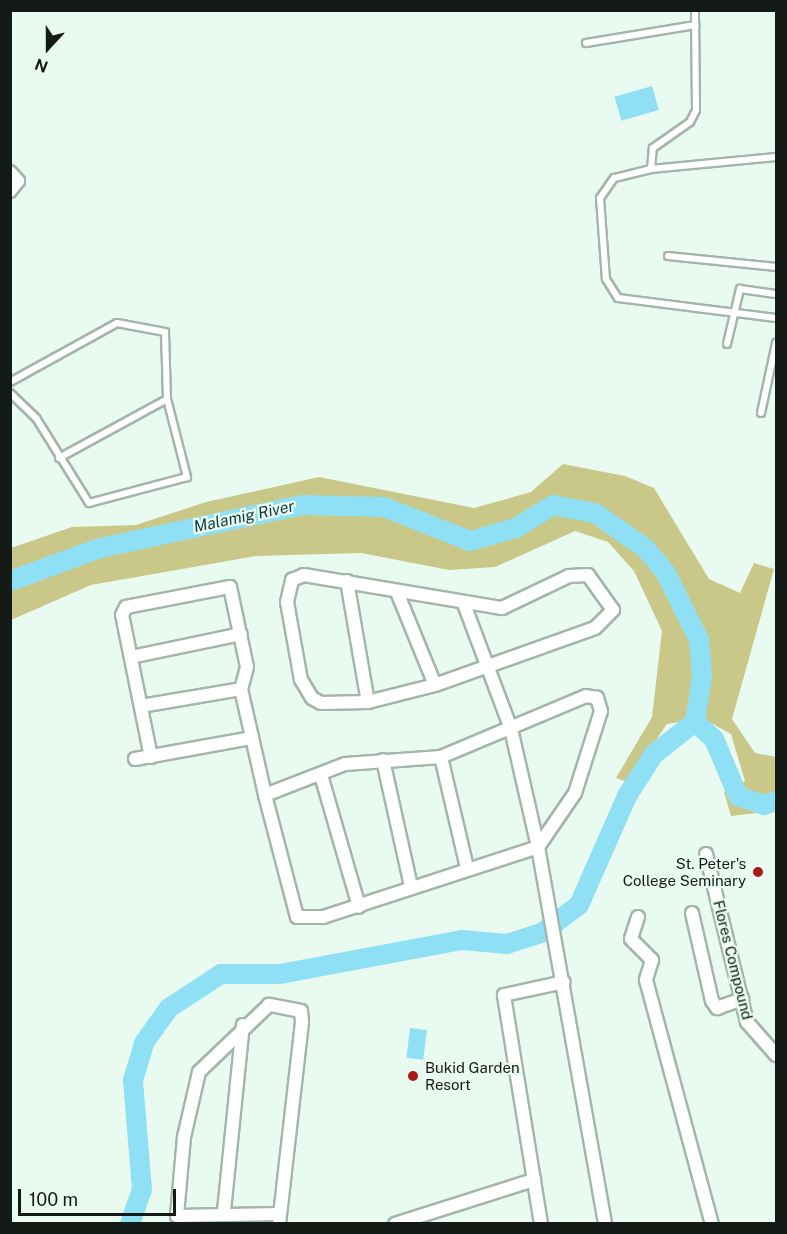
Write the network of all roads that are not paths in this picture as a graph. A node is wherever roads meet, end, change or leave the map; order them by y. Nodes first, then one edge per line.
1 (695, 10) edge
2 (696, 25) junction
3 (586, 43) dead end
4 (777, 157) edge
5 (651, 169) junction
6 (10, 172) edge
7 (10, 191) edge
8 (668, 256) dead end
9 (777, 267) edge
10 (777, 294) edge
11 (734, 314) junction
12 (777, 318) edge
13 (727, 344) dead end
14 (777, 344) edge
15 (10, 382) edge
16 (10, 393) edge
17 (167, 399) junction
18 (761, 413) dead end
19 (59, 458) junction
20 (347, 581) junction
21 (397, 592) junction
22 (464, 604) junction
23 (241, 634) junction
24 (131, 657) junction
25 (491, 666) junction
26 (435, 685) junction
27 (241, 689) junction
28 (368, 702) junction
29 (141, 706) junction
30 (511, 729) junction
31 (252, 738) junction
32 (151, 757) junction
33 (441, 757) junction
34 (135, 759) dead end
35 (384, 760) junction
36 (321, 775) junction
37 (265, 795) junction
38 (538, 847) junction
39 (706, 854) dead end
40 (467, 868) junction
41 (411, 886) junction
42 (359, 907) junction
43 (692, 913) dead end
44 (638, 917) dead end
45 (564, 982) junction
46 (742, 999) junction
47 (243, 1025) junction
48 (777, 1055) edge
49 (534, 1180) junction
50 (224, 1211) junction
51 (279, 1219) edge
52 (395, 1224) edge
53 (541, 1224) edge
54 (605, 1224) edge
55 (712, 1224) edge

1 - 2 lane
2 - 3 lane
2 - 5 lane
4 - 5 lane
5 - 11 lane
6 - 7 street
8 - 9 lane
10 - 11 lane
11 - 12 lane
11 - 13 lane
14 - 18 lane
15 - 17 lane
16 - 19 lane
17 - 19 lane
17 - 19 lane
20 - 21 street
20 - 28 street
20 - 28 street
21 - 22 street
21 - 26 street
22 - 25 street
22 - 25 street
23 - 24 street
23 - 24 street
23 - 27 street
24 - 29 street
25 - 26 street
25 - 30 street
26 - 28 street
27 - 29 street
27 - 31 street
29 - 32 street
30 - 33 street
30 - 38 street
30 - 38 street
31 - 32 street
31 - 37 street
32 - 34 street
33 - 35 street
33 - 40 street
35 - 36 street
35 - 41 street
36 - 37 street
36 - 42 street
37 - 42 street
38 - 40 street
38 - 45 street
39 - 46 street, Flores Compound
40 - 41 street
41 - 42 street
43 - 46 street
44 - 55 street
45 - 49 street
45 - 54 street
46 - 48 street, Flores Compound
47 - 50 street
47 - 50 street
47 - 51 street
49 - 52 street
49 - 53 street
50 - 51 street

